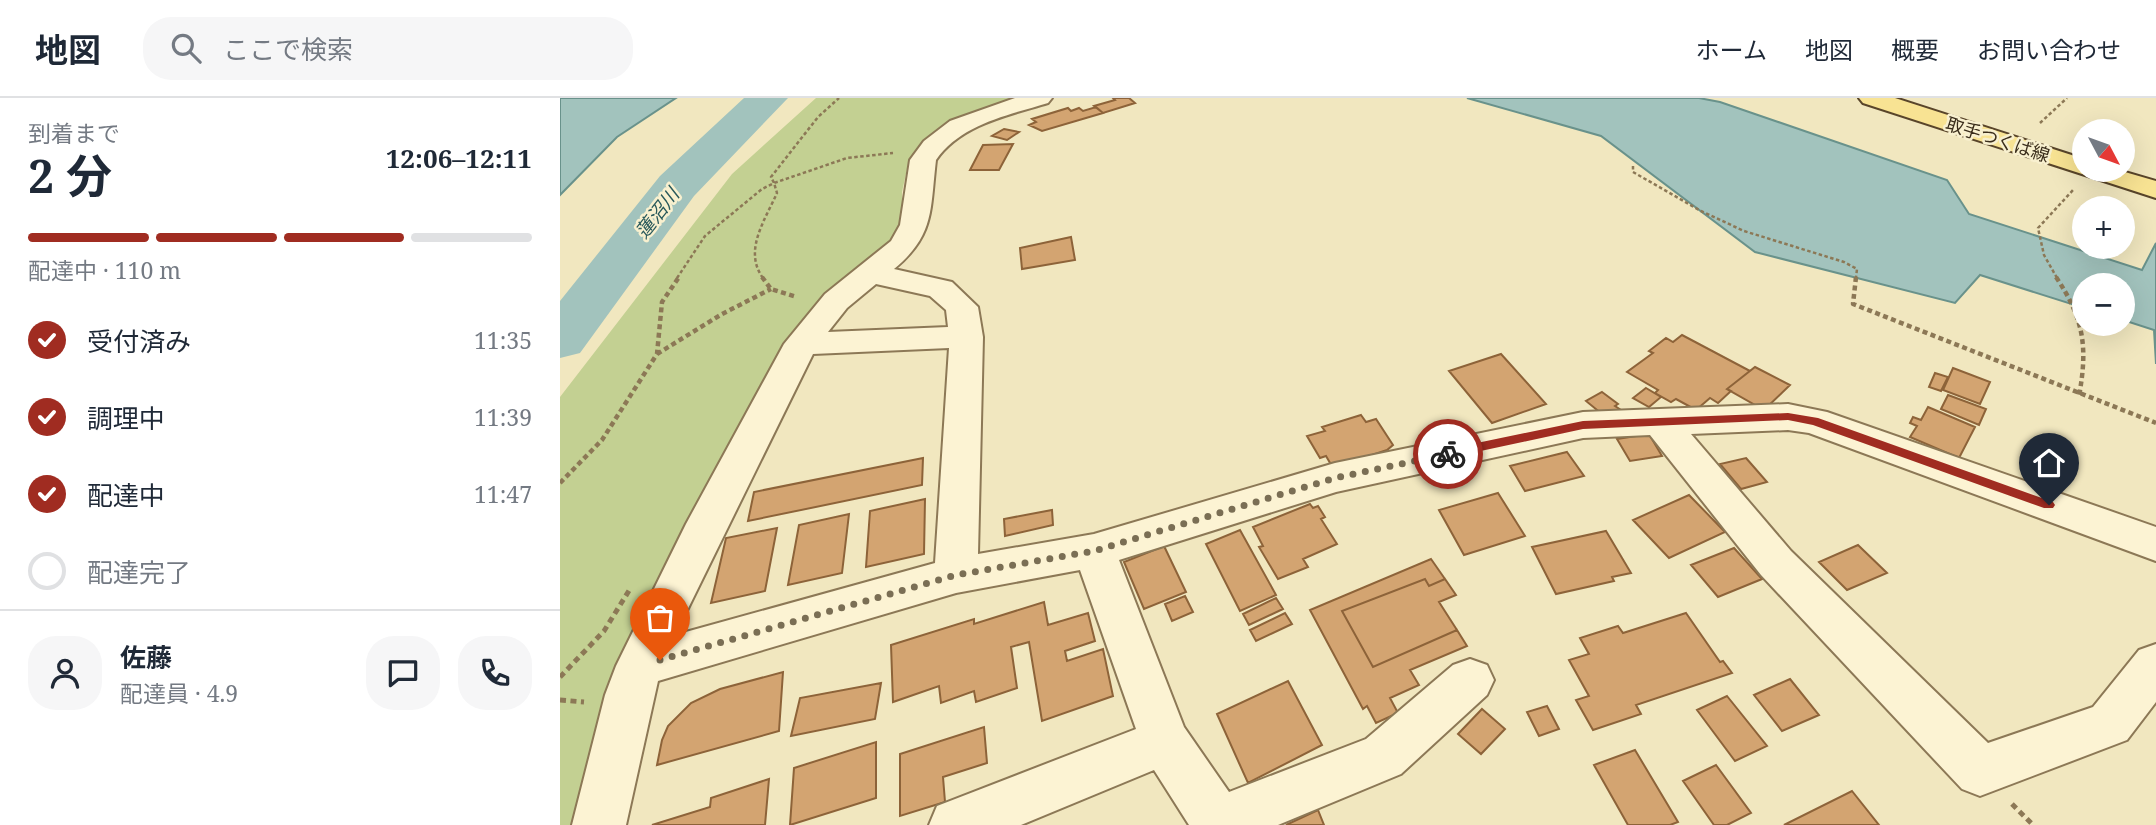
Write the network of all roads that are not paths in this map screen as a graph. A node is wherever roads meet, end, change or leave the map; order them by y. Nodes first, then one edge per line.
1 (1040, 98) edge
2 (1871, 98) edge
3 (1922, 98) edge
4 (2072, 145) edge
5 (2072, 163) edge
6 (2135, 166) edge
7 (2156, 172) edge
8 (2130, 182) edge
9 (2156, 190) edge
10 (870, 273) junction
11 (967, 337) junction
12 (801, 344) junction
13 (1659, 422) junction
14 (2156, 544) edge
15 (1094, 551) junction
16 (956, 575) junction
17 (2156, 665) edge
18 (639, 666) junction
19 (1470, 680) dead end
20 (1165, 741) junction
21 (599, 825) edge
22 (956, 825) edge

1 - 10 street
2 - 5 main road, 取手つくば線
3 - 4 main road, 取手つくば線
6 - 7 main road
8 - 9 main road
10 - 11 street
10 - 12 street
11 - 12 street
11 - 16 street
12 - 18 street
13 - 14 street
13 - 15 street
13 - 17 street
15 - 16 street
15 - 20 street
16 - 18 street
18 - 21 street
19 - 20 street
20 - 22 street

